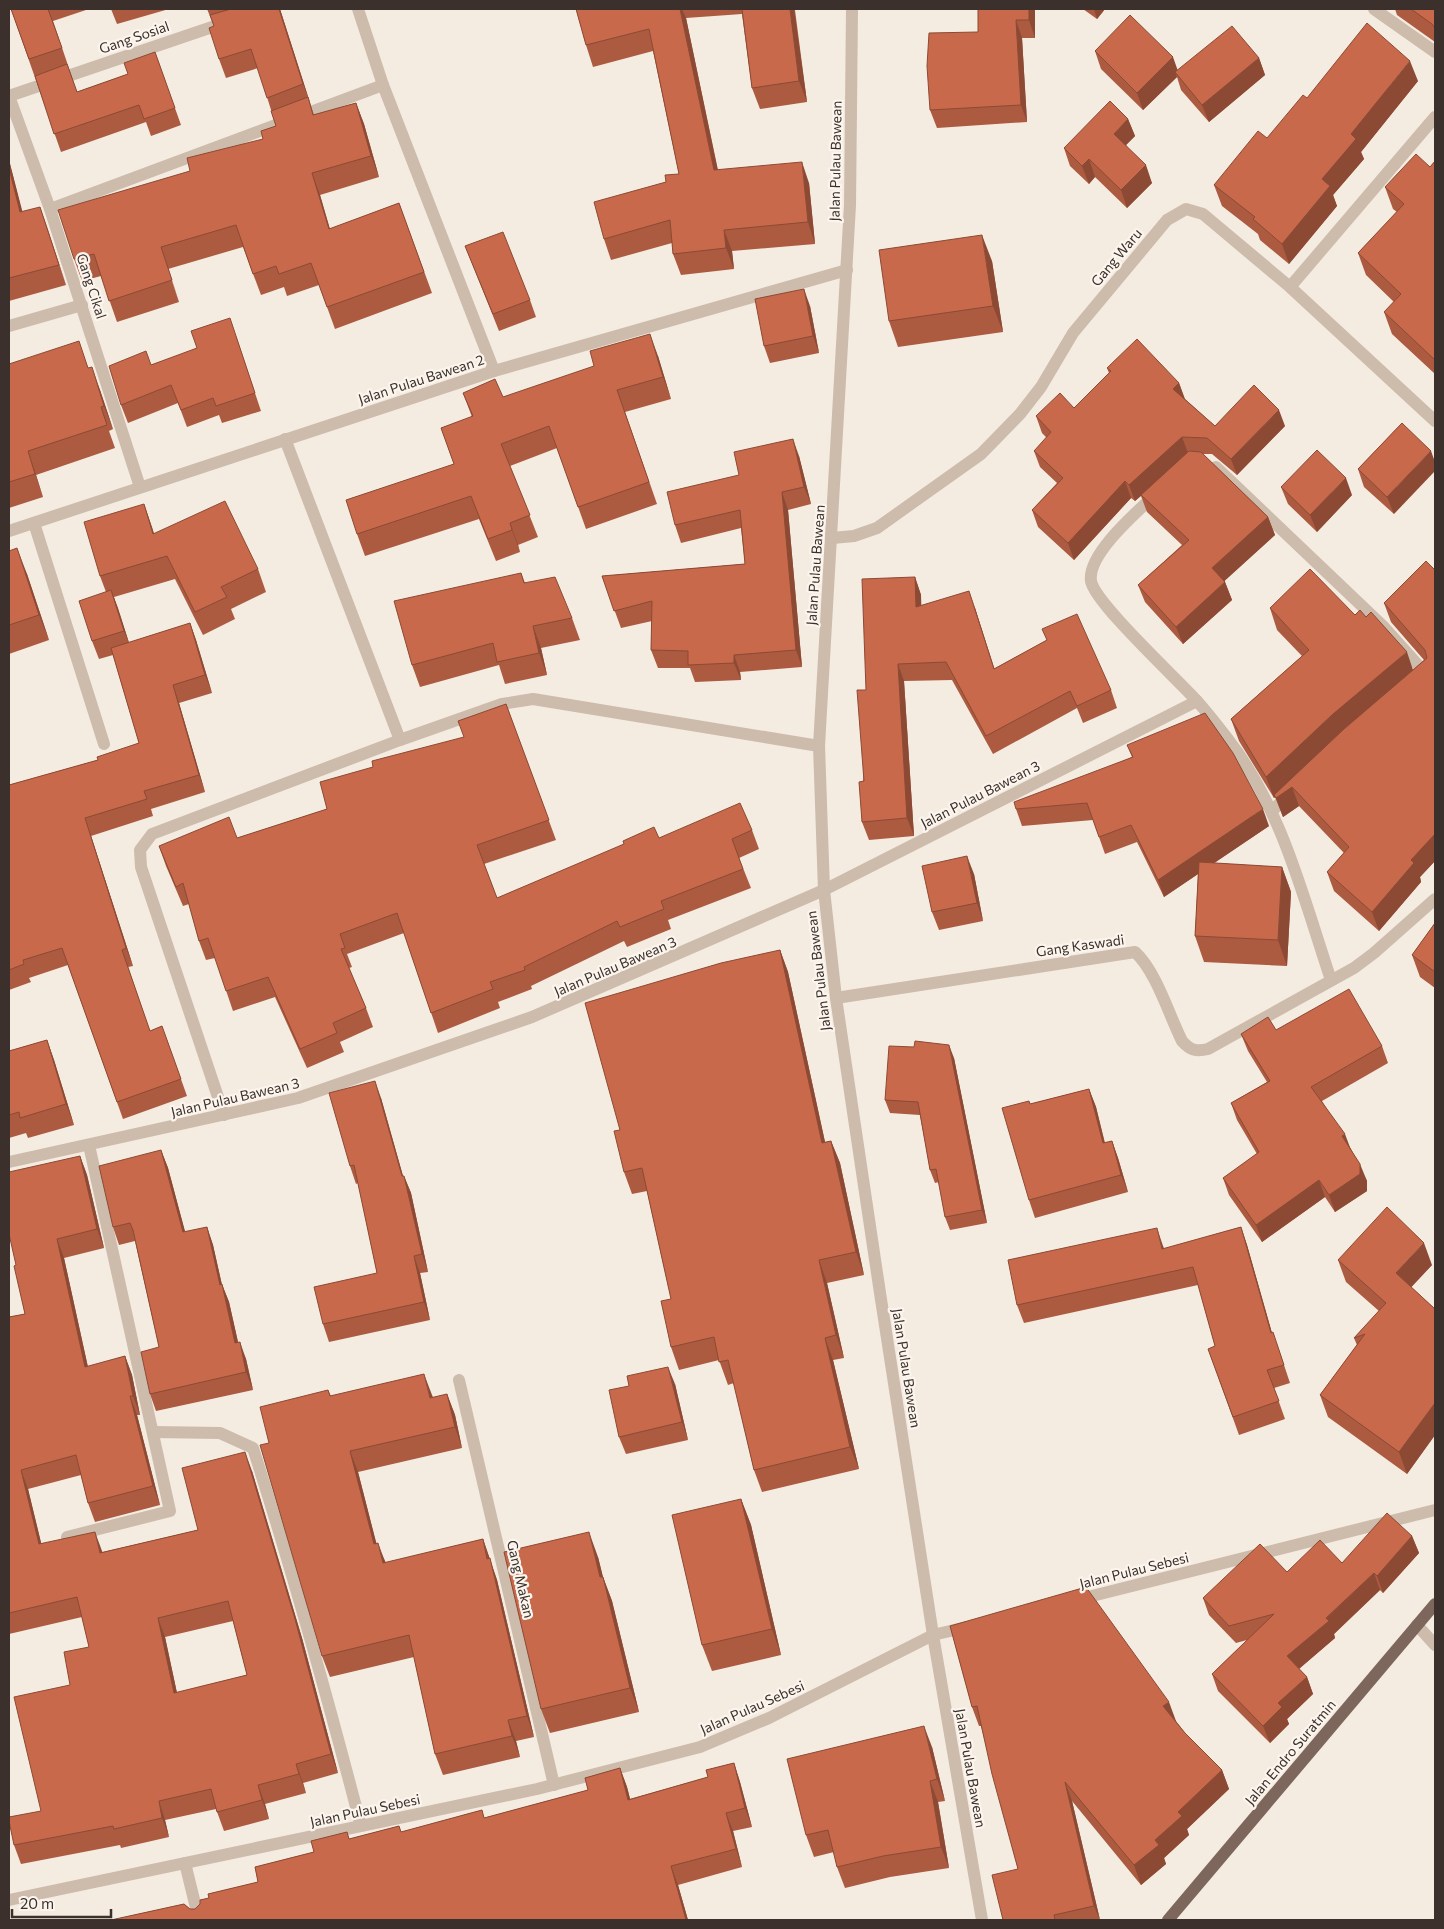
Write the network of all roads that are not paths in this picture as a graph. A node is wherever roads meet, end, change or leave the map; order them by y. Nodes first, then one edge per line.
1 (358, 9) edge
2 (852, 9) edge
3 (1374, 9) edge
4 (232, 21) edge
5 (1435, 52) edge
6 (383, 85) junction
7 (9, 96) edge
8 (1435, 117) edge
9 (14, 127) edge
10 (50, 209) junction
11 (847, 270) junction
12 (1290, 287) junction
13 (82, 305) junction
14 (9, 326) edge
15 (494, 371) junction
16 (1435, 421) edge
17 (284, 439) junction
18 (1206, 460) edge
19 (1169, 481) edge
20 (140, 487) junction
21 (34, 523) junction
22 (9, 531) edge
23 (832, 538) junction
24 (1431, 678) edge
25 (1414, 685) edge
26 (1197, 701) junction
27 (400, 740) junction
28 (104, 744) dead end
29 (819, 746) junction
30 (1295, 788) edge
31 (1273, 810) junction
32 (824, 890) junction
33 (1435, 899) edge
34 (1331, 980) junction
35 (836, 998) junction
36 (224, 1115) junction
37 (89, 1145) junction
38 (9, 1162) edge
39 (459, 1380) dead end
40 (153, 1432) junction
41 (1435, 1510) edge
42 (67, 1538) edge
43 (1059, 1604) edge
44 (1435, 1604) edge
45 (982, 1623) edge
46 (1418, 1625) junction
47 (933, 1635) junction
48 (1435, 1646) edge
49 (554, 1784) junction
50 (361, 1826) junction
51 (185, 1863) junction
52 (9, 1900) edge
53 (199, 1920) edge
54 (982, 1920) edge
55 (1168, 1920) edge

1 - 6 street
2 - 11 street, Jalan Pulau Bawean
3 - 5 street
4 - 7 street, Gang Sosial
6 - 10 street
6 - 15 street
7 - 9 street, Gang Cikal
8 - 12 street
9 - 10 street, Gang Cikal
10 - 13 street, Gang Cikal
11 - 15 street, Jalan Pulau Bawean 2
11 - 23 street, Jalan Pulau Bawean
12 - 16 street, Gang Waru
12 - 23 street, Gang Waru
13 - 14 street
13 - 20 street, Gang Cikal
15 - 17 street, Jalan Pulau Bawean 2
17 - 20 street, Jalan Pulau Bawean 2
17 - 27 street
18 - 24 street
19 - 26 street
20 - 21 street, Jalan Pulau Bawean 2
21 - 22 street, Jalan Pulau Bawean 2
21 - 28 street
23 - 29 street, Jalan Pulau Bawean
24 - 25 street
26 - 31 street
26 - 32 street, Jalan Pulau Bawean 3
27 - 29 street
27 - 36 street
29 - 32 street, Jalan Pulau Bawean
30 - 31 street
31 - 34 street
32 - 35 street, Jalan Pulau Bawean
32 - 36 street, Jalan Pulau Bawean 3
33 - 34 street, Gang Kaswadi
34 - 35 street, Gang Kaswadi
35 - 47 street, Jalan Pulau Bawean
36 - 37 street, Jalan Pulau Bawean 3
37 - 38 street, Jalan Pulau Bawean 3
37 - 40 street
39 - 49 street, Gang Makan
40 - 42 street
40 - 50 street
41 - 43 street, Jalan Pulau Sebesi
44 - 46 main road, Jalan Endro Suratmin
45 - 47 street, Jalan Pulau Sebesi
46 - 48 street
46 - 55 main road, Jalan Endro Suratmin
47 - 49 street, Jalan Pulau Sebesi
47 - 54 street, Jalan Pulau Bawean
49 - 50 street, Jalan Pulau Sebesi
50 - 51 street, Jalan Pulau Sebesi
51 - 52 street, Jalan Pulau Sebesi
51 - 53 street

